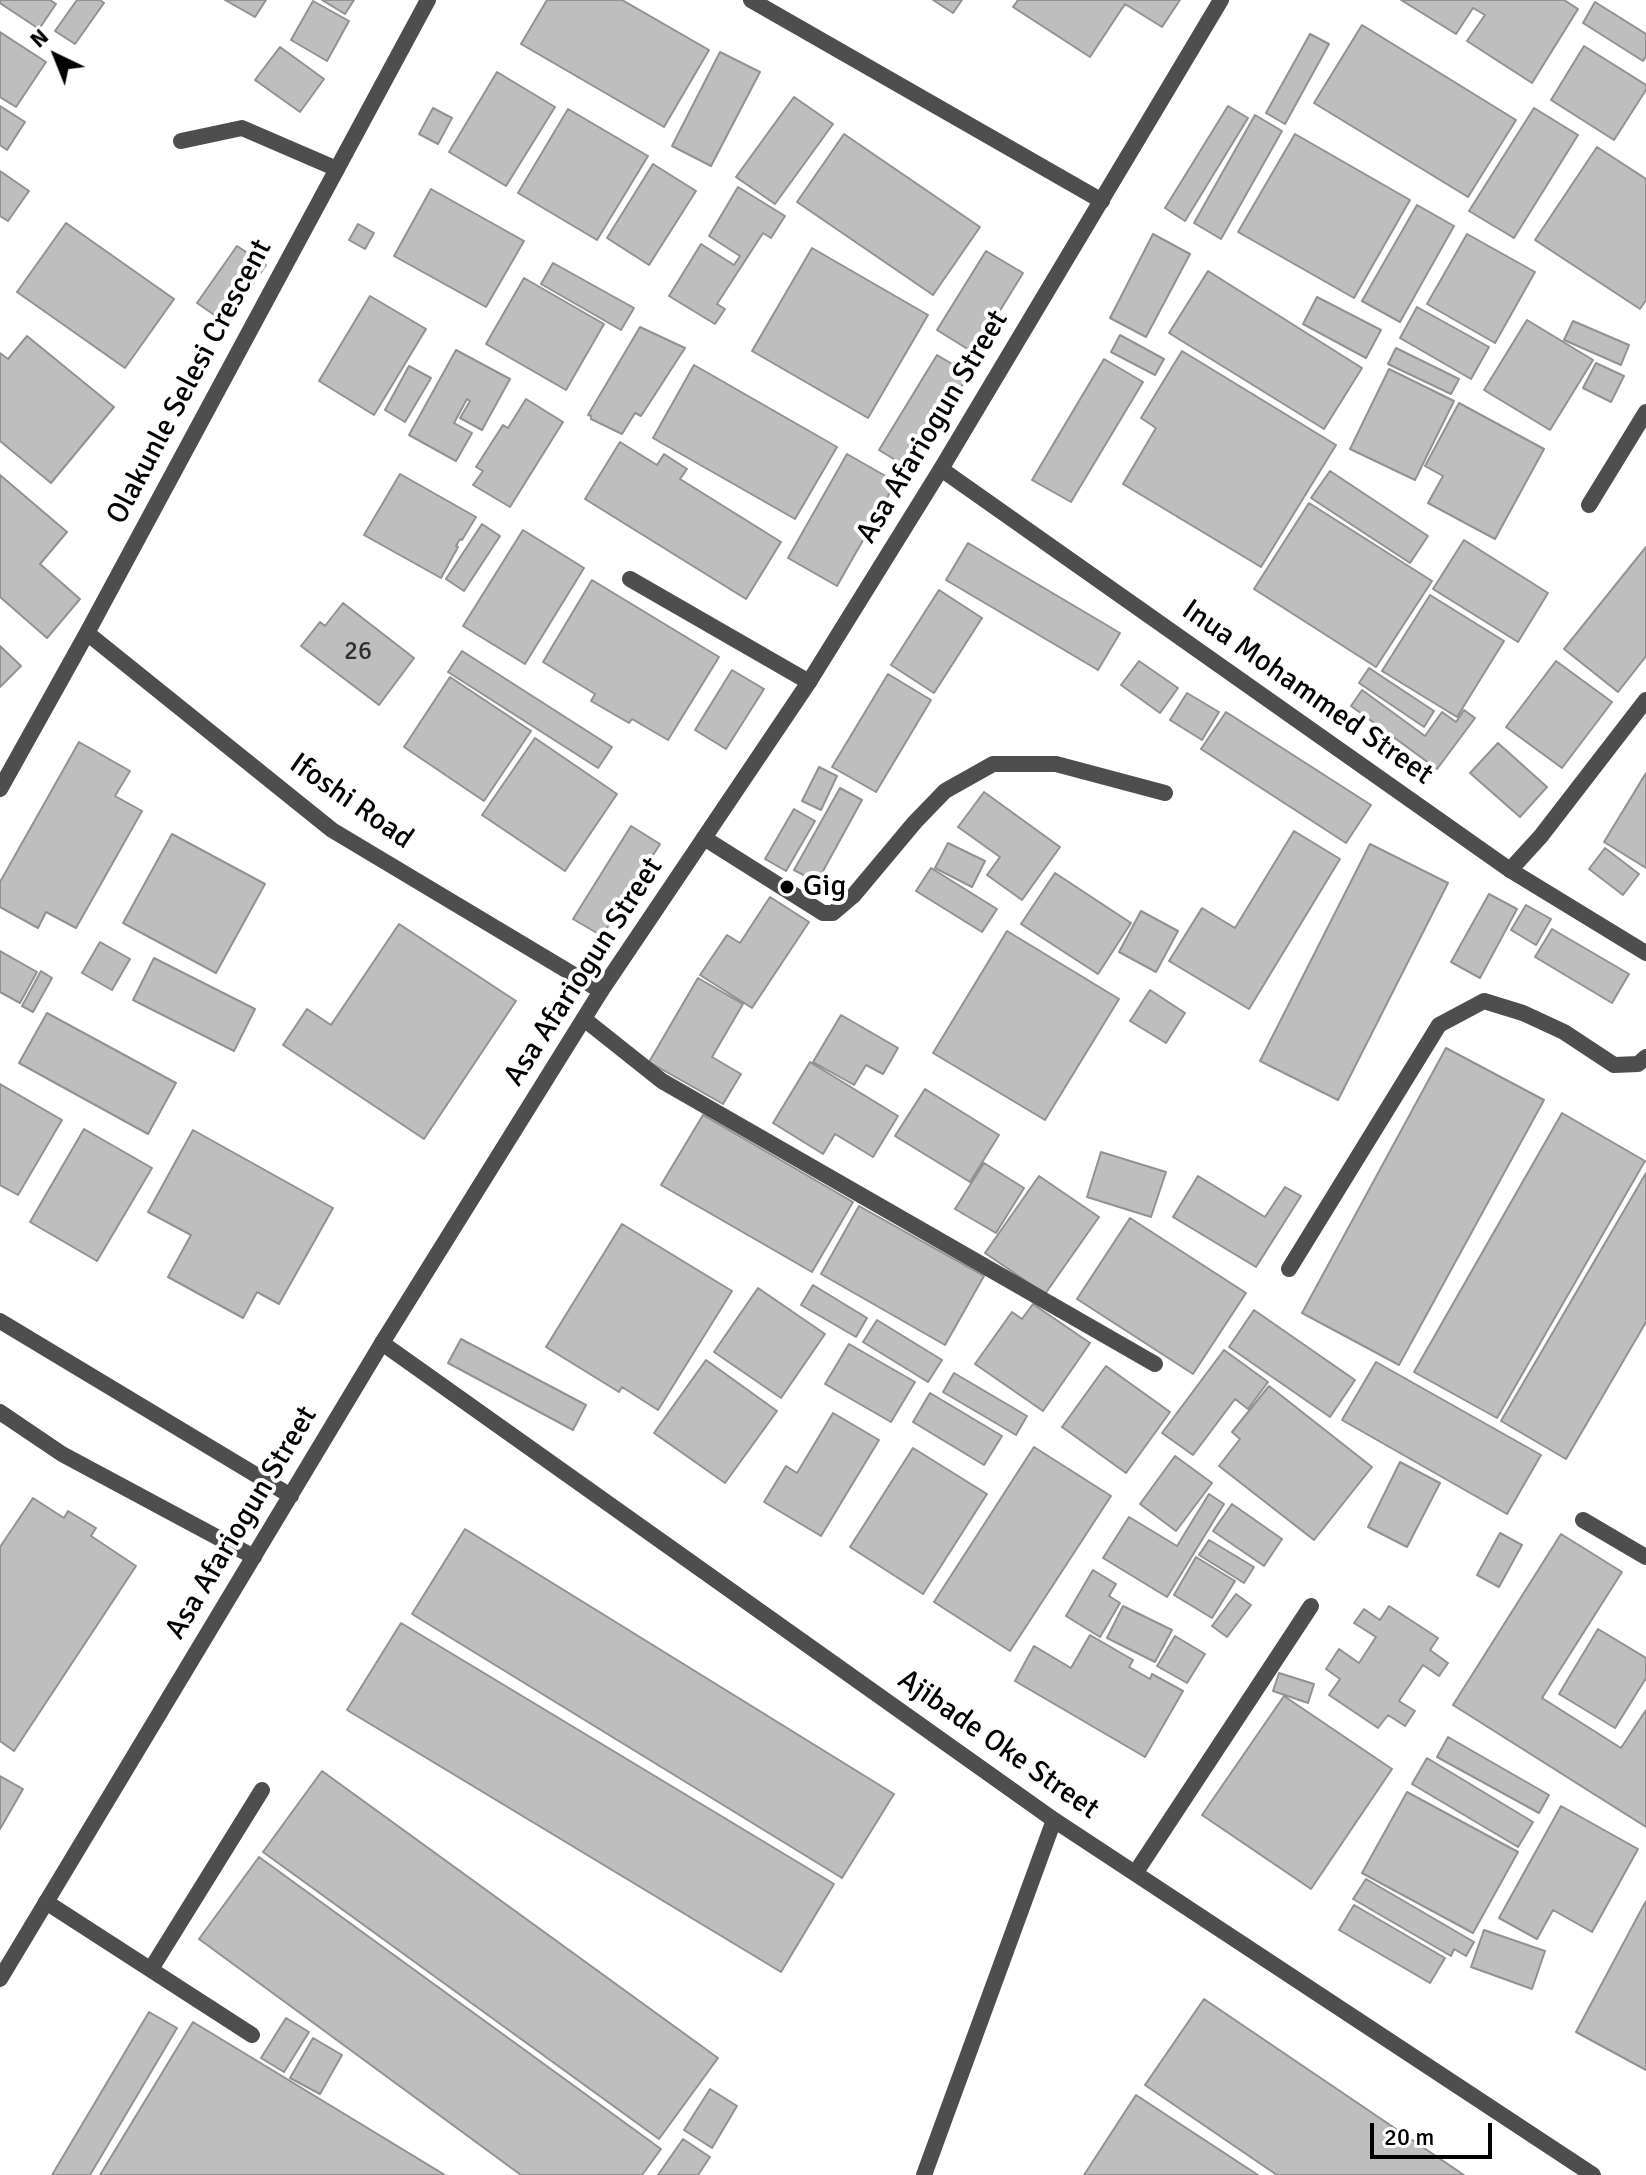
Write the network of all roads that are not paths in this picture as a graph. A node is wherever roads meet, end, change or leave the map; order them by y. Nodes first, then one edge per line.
1 (428, 0) edge
2 (751, 0) edge
3 (1221, 0) edge
4 (181, 141) dead end
5 (337, 169) junction
6 (1102, 201) junction
7 (1646, 412) edge
8 (941, 469) junction
9 (1589, 505) dead end
10 (630, 579) dead end
11 (87, 633) junction
12 (809, 682) junction
13 (1646, 700) edge
14 (0, 789) edge
15 (1165, 793) dead end
16 (704, 838) junction
17 (1510, 870) junction
18 (1646, 953) edge
19 (601, 991) junction
20 (584, 1019) junction
21 (1646, 1057) edge
22 (1289, 1269) dead end
23 (0, 1321) edge
24 (382, 1343) junction
25 (1155, 1364) dead end
26 (0, 1412) edge
27 (291, 1496) junction
28 (1583, 1520) dead end
29 (254, 1557) junction
30 (1646, 1557) edge
31 (1311, 1606) dead end
32 (262, 1790) dead end
33 (1054, 1820) junction
34 (1136, 1872) junction
35 (46, 1902) junction
36 (151, 1969) junction
37 (0, 1979) edge
38 (252, 2035) dead end
39 (924, 2175) edge
40 (1593, 2175) edge

1 - 5 street, Olakunle Selesi Crescent
2 - 6 street
3 - 6 street, Asa Afariogun Street
4 - 5 street
5 - 11 street, Olakunle Selesi Crescent
6 - 8 street, Asa Afariogun Street
7 - 9 street
8 - 12 street, Asa Afariogun Street
8 - 17 street, Inua Mohammed Street
10 - 12 street
11 - 14 street, Olakunle Selesi Crescent
11 - 19 street, Ifoshi Road
12 - 16 street, Asa Afariogun Street
13 - 17 street
15 - 16 street
16 - 19 street, Asa Afariogun Street
17 - 18 street, Inua Mohammed Street
19 - 20 street, Asa Afariogun Street
20 - 24 street, Asa Afariogun Street
20 - 25 street
21 - 22 street
23 - 27 street
24 - 27 street, Asa Afariogun Street
24 - 33 street, Ajibade Oke Street
26 - 29 street
27 - 29 street, Asa Afariogun Street
28 - 30 street
29 - 35 street, Asa Afariogun Street
31 - 34 street
32 - 36 street
33 - 34 street, Ajibade Oke Street
33 - 39 street
34 - 40 street, Ajibade Oke Street
35 - 36 street
35 - 37 street, Asa Afariogun Street
36 - 38 street

